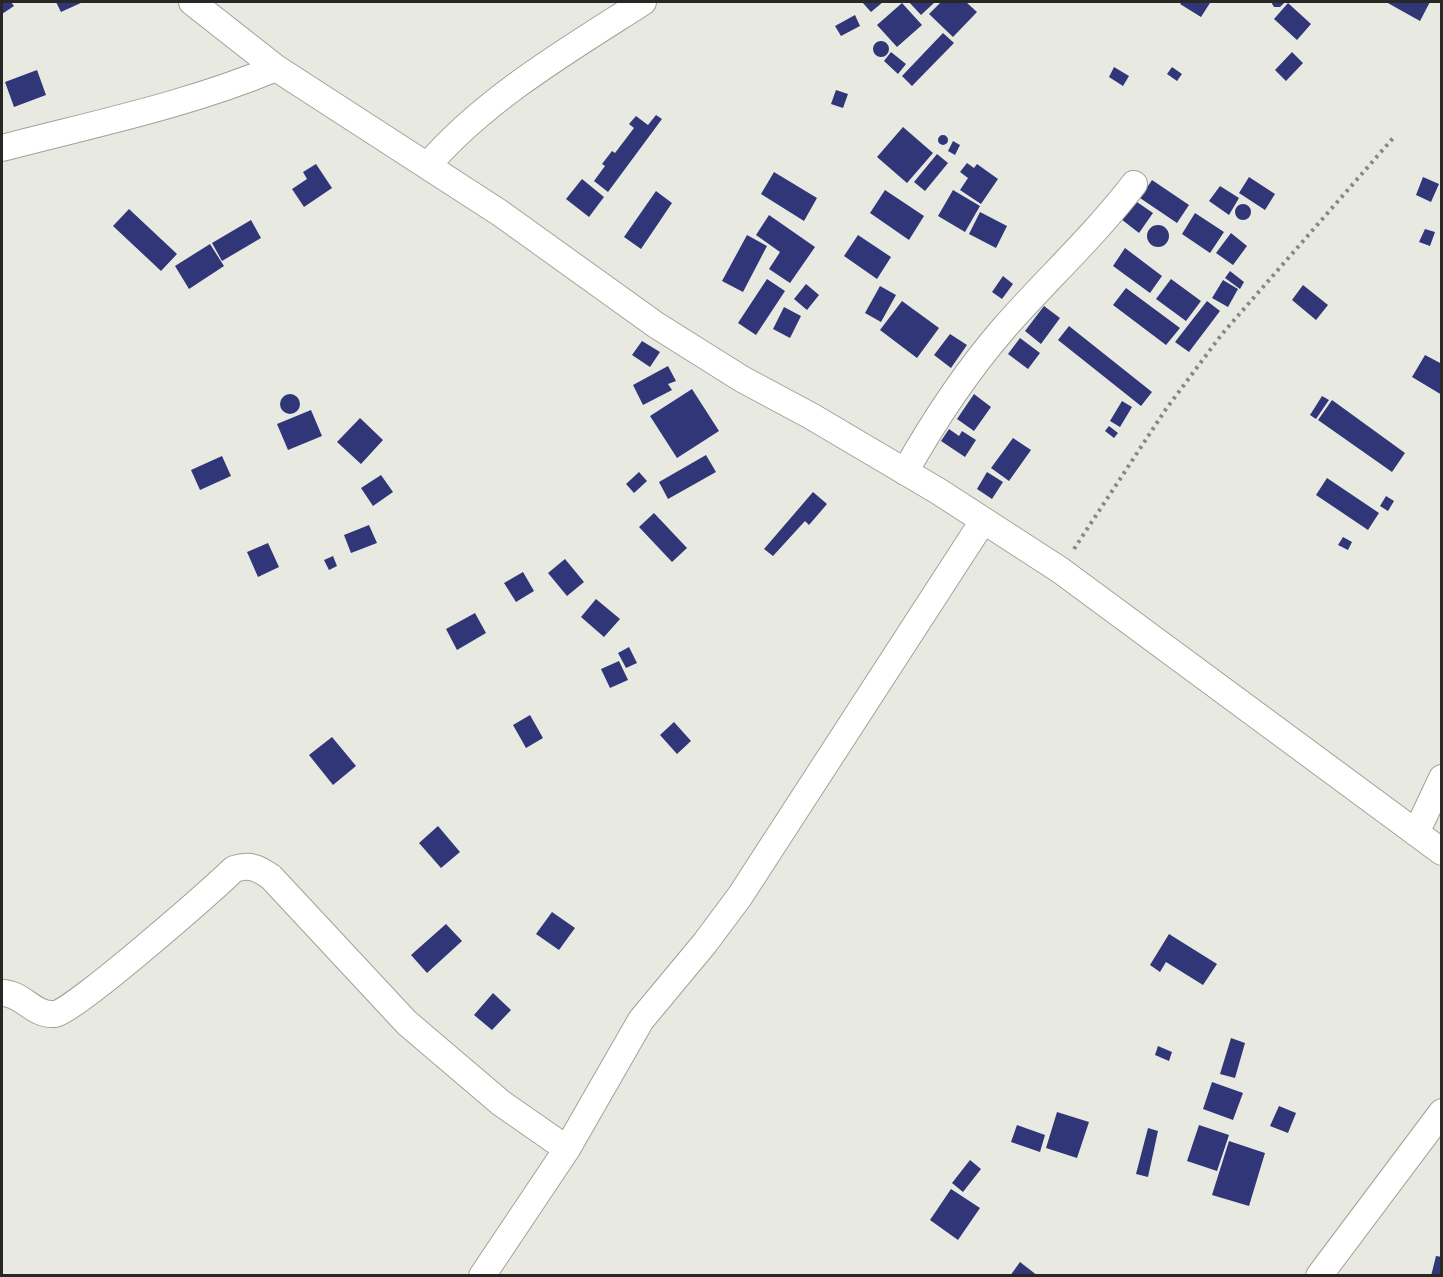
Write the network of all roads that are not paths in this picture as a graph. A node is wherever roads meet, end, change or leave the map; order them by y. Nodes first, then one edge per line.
1 (192, 2) edge
2 (643, 2) edge
3 (276, 68) junction
4 (2, 148) edge
5 (428, 165) junction
6 (1134, 184) dead end
7 (905, 472) junction
8 (982, 521) junction
9 (1442, 778) edge
10 (1416, 833) junction
11 (1442, 852) edge
12 (2, 993) edge
13 (1442, 1112) edge
14 (567, 1149) junction
15 (482, 1275) edge
16 (1319, 1275) edge

1 - 3 street
2 - 5 street
3 - 4 street
3 - 5 street
5 - 7 street
6 - 7 street
7 - 8 street
8 - 10 street
8 - 14 street
9 - 10 street
10 - 11 street
12 - 14 street
13 - 16 street
14 - 15 street

